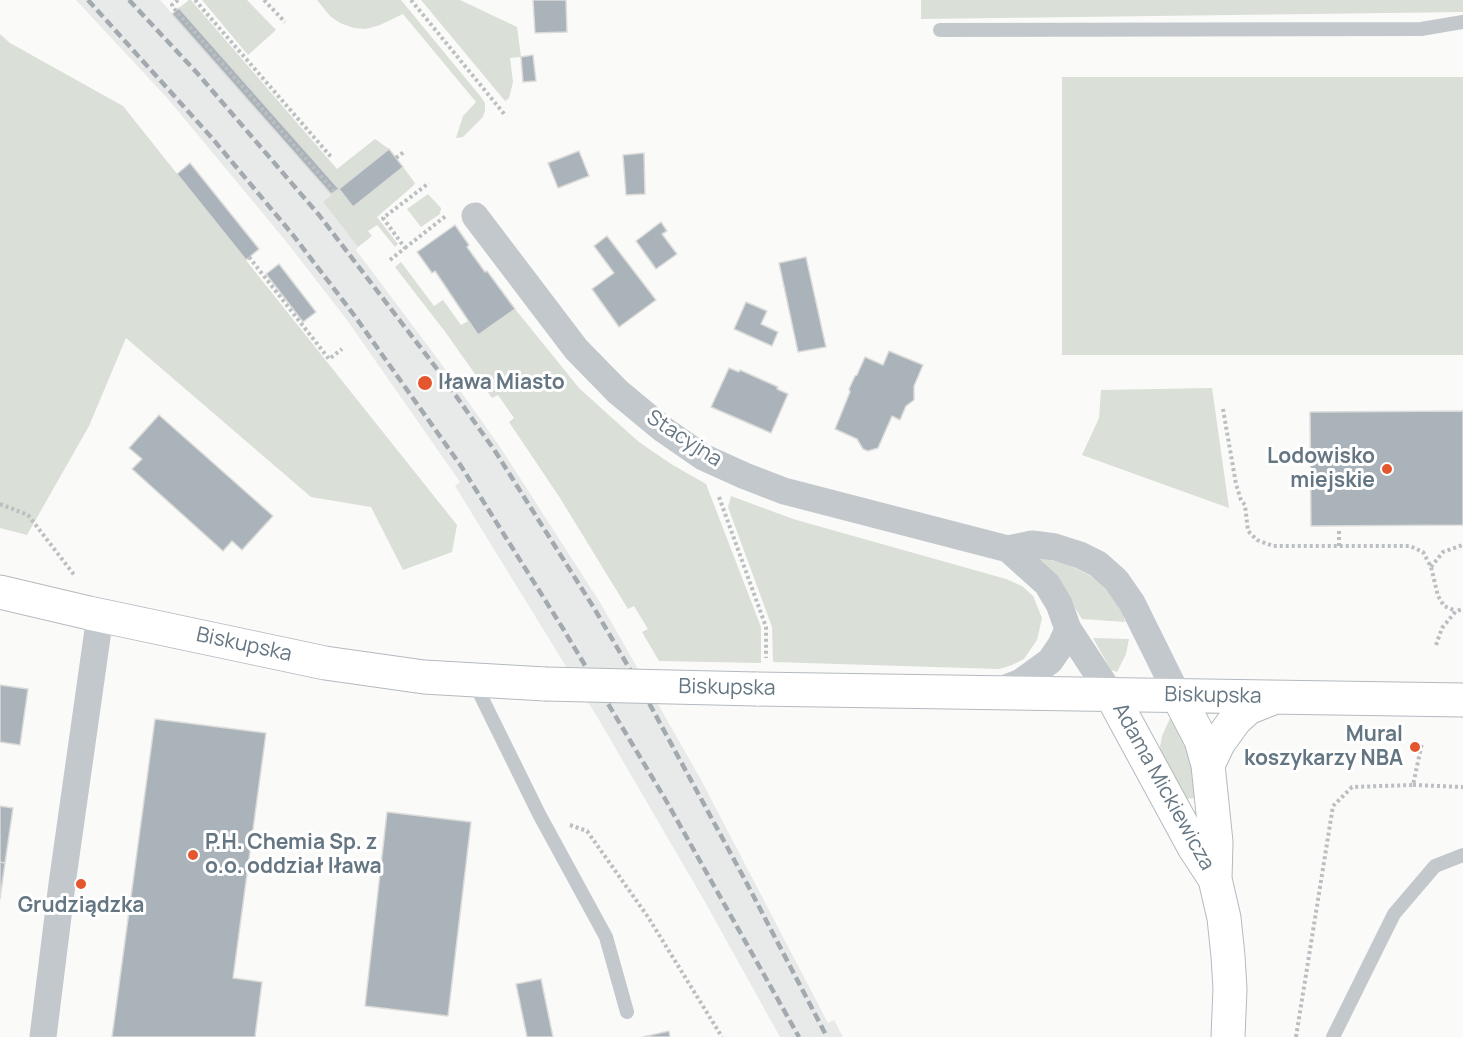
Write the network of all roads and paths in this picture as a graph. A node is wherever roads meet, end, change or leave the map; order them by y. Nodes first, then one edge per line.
1 (178, 0) edge
2 (195, 0) edge
3 (264, 0) edge
4 (411, 0) edge
5 (285, 22) dead end
6 (1463, 22) edge
7 (940, 30) dead end
8 (505, 115) dead end
9 (405, 151) dead end
10 (332, 158) dead end
11 (396, 158) dead end
12 (429, 183) dead end
13 (335, 192) dead end
14 (463, 214) joint
15 (405, 248) junction
16 (249, 257) dead end
17 (390, 260) dead end
18 (342, 349) dead end
19 (1223, 410) dead end
20 (717, 493) dead end
21 (0, 504) edge
22 (1339, 531) dead end
23 (1463, 545) edge
24 (1339, 546) junction
25 (1008, 549) junction
26 (1431, 567) junction
27 (0, 591) edge
28 (1463, 609) edge
29 (1456, 611) junction
30 (95, 615) junction
31 (1068, 629) junction
32 (1436, 645) dead end
33 (761, 676) junction
34 (473, 680) junction
35 (990, 693) junction
36 (1112, 696) junction
37 (1178, 696) junction
38 (1275, 697) junction
39 (1463, 700) edge
40 (1422, 743) dead end
41 (1209, 765) junction
42 (1413, 785) junction
43 (1463, 787) edge
44 (538, 814) junction
45 (1463, 855) edge
46 (1215, 879) junction
47 (627, 1012) dead end
48 (43, 1037) edge
49 (722, 1037) edge
50 (1228, 1037) edge
51 (1296, 1037) edge
52 (1333, 1037) edge

1 - 13 path
2 - 10 path
3 - 5 path
4 - 8 path
6 - 7 lane
9 - 11 path
12 - 15 path
14 - 15 path
14 - 25 street, Stacyjna
15 - 17 path
16 - 18 path
19 - 24 path
20 - 33 path
21 - 30 path
22 - 24 path
23 - 26 path
24 - 26 path
25 - 31 street, Stacyjna
25 - 37 street, Stacyjna
26 - 29 path
27 - 30 street, Biskupska
28 - 29 path
29 - 32 path
30 - 34 street, Biskupska
30 - 48 street
31 - 35 street
31 - 36 street, Stacyjna
33 - 34 street, Biskupska, bridge
33 - 35 street, Biskupska
34 - 44 lane
35 - 36 street, Biskupska
36 - 37 street, Biskupska
36 - 46 street, Adama Mickiewicza
37 - 38 street, Biskupska
37 - 41 street, Adama Mickiewicza
38 - 39 street, Biskupska
38 - 41 street
40 - 42 path
41 - 46 street, Adama Mickiewicza
42 - 43 path
42 - 51 path
44 - 47 lane
44 - 49 path
45 - 52 lane
46 - 50 street, Adama Mickiewicza

